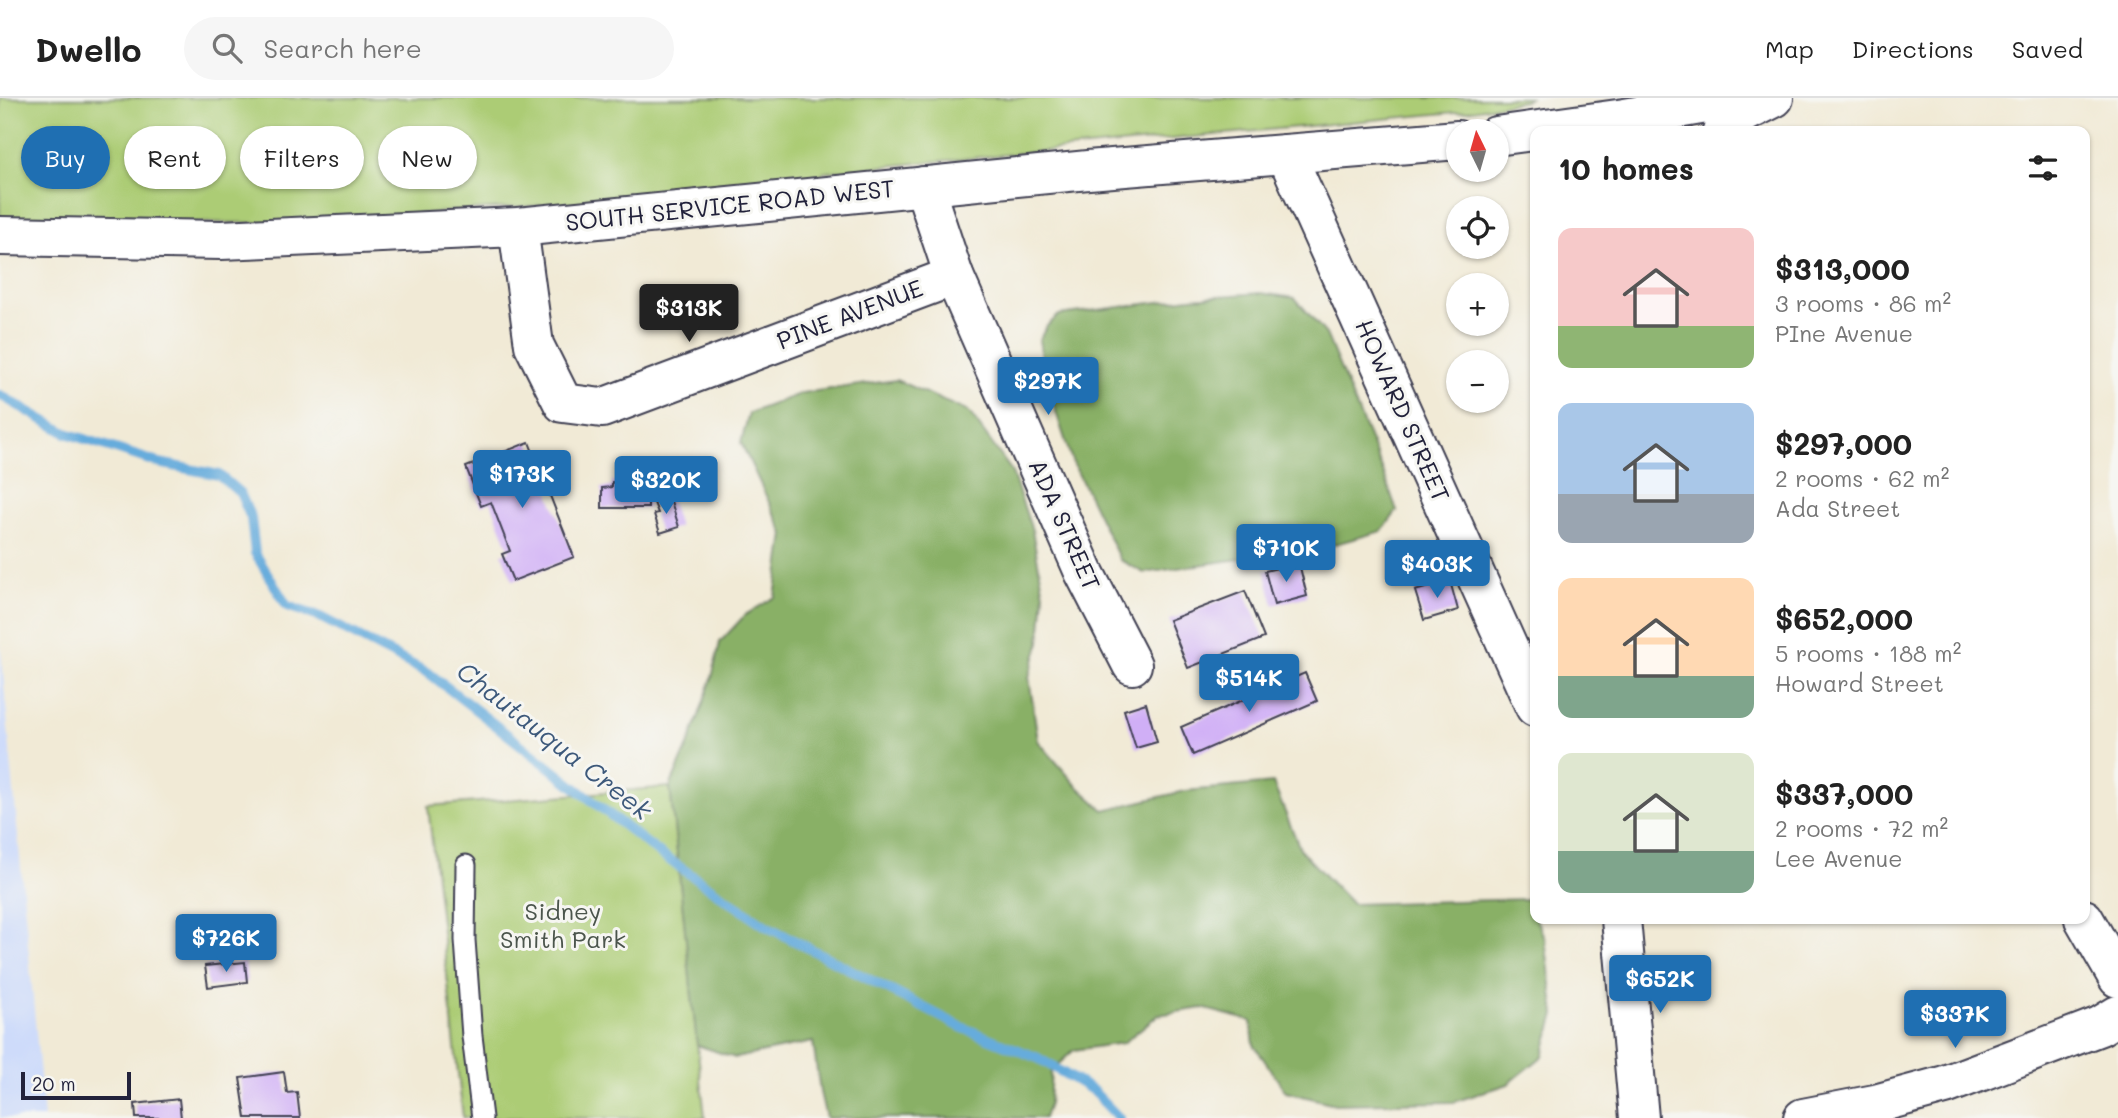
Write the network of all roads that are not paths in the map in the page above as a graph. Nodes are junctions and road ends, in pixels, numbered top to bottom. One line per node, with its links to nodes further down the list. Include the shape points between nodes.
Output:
1 (1554, 98): 7 (street)
2 (1741, 98): 4 (street)
3 (1774, 98): 6 (street)
4 (1626, 124): 5 (street)
5 (1604, 126)
6 (1726, 126)
7 (1509, 129)
8 (1530, 133): 9 (street)
9 (1509, 135)
10 (1446, 141): 11 (street, SOUTH SERVICE ROAD WEST)
11 (1286, 154): 12 (street, SOUTH SERVICE ROAD WEST); 17 (street, HOWARD STREET)
12 (923, 186): 13 (street, SOUTH SERVICE ROAD WEST); 15 (street, ADA STREET)
13 (518, 227): 14 (street, SOUTH SERVICE ROAD WEST, via 221,240); 15 (street, PINE AVENUE, via 534,345 563,403 602,408)
14 (0, 236)
15 (954, 276): 16 (street, ADA STREET, via 1084,572)
16 (1132, 665)
17 (1530, 696)
18 (466, 865): 23 (lane, via 465,940)
19 (1621, 924): 24 (street)
20 (2087, 924): 21 (street)
21 (2118, 978)
22 (2118, 1015): 25 (street, via 1945,1085)
23 (482, 1118)
24 (1639, 1118)
25 (1803, 1118)

